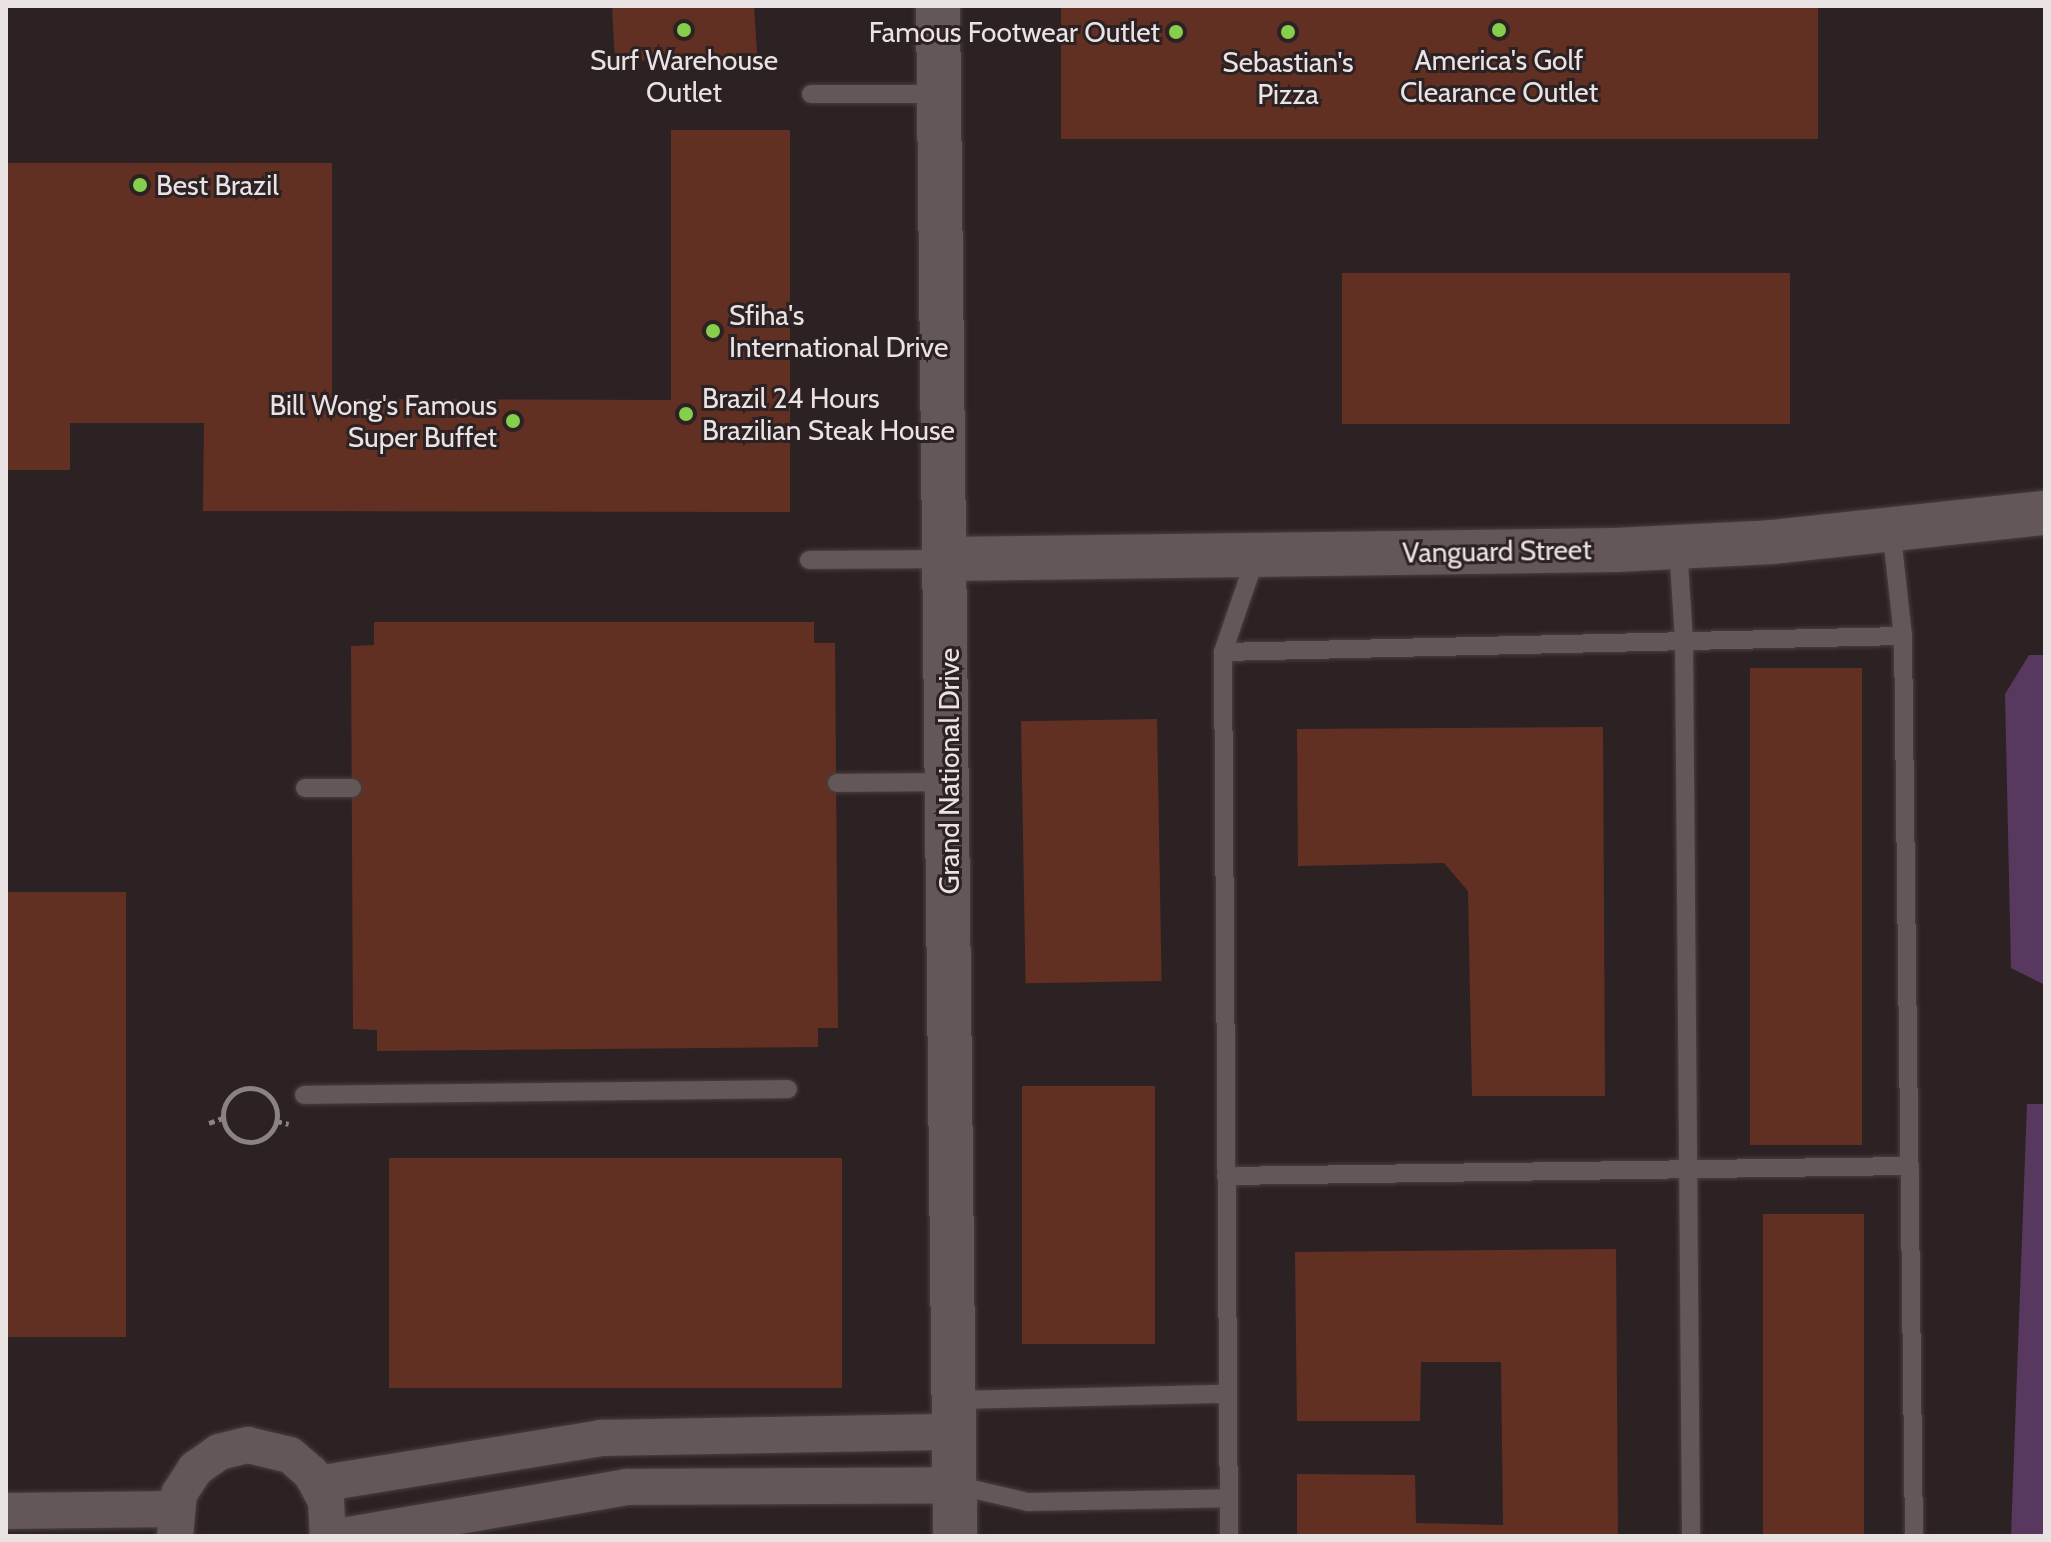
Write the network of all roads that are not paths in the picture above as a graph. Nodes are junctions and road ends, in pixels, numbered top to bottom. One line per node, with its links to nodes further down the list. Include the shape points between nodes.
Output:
1 (938, 6): 3 (street, Grand National Drive)
2 (811, 94): 3 (lane)
3 (939, 94): 8 (street, Grand National Drive)
4 (2045, 513): 5 (street, Vanguard Street)
5 (1891, 528): 6 (street, Vanguard Street); 10 (lane)
6 (1678, 547): 7 (street, Vanguard Street); 11 (lane)
7 (1256, 555): 8 (street, Vanguard Street); 12 (lane)
8 (947, 559): 9 (lane); 13 (street, Grand National Drive)
9 (809, 560)
10 (1903, 636): 11 (lane); 19 (lane)
11 (1684, 641): 12 (lane); 20 (lane)
12 (1223, 652): 21 (lane)
13 (950, 782): 14 (lane); 23 (street, Grand National Drive)
14 (837, 783)
15 (305, 788): 16 (lane)
16 (352, 788)
17 (788, 1089): 18 (lane)
18 (304, 1095)
19 (1910, 1166): 20 (lane); 34 (lane)
20 (1688, 1170): 21 (lane); 33 (lane)
21 (1226, 1176): 22 (lane)
22 (1228, 1394): 23 (lane); 26 (lane)
23 (954, 1416): 24 (street, via 616,1437); 25 (street, Grand National Drive)
24 (318, 1484): 28 (street, via 290,1455 262,1446 233,1447 195,1469); 29 (street, via 326,1501)
25 (955, 1485): 26 (lane, via 1028,1502); 30 (street, via 627,1487); 31 (street, Grand National Drive)
26 (1229, 1498): 32 (lane)
27 (6, 1511): 28 (street)
28 (175, 1522)
29 (328, 1536)
30 (343, 1536)
31 (955, 1536)
32 (1229, 1536)
33 (1691, 1536)
34 (1914, 1536)

